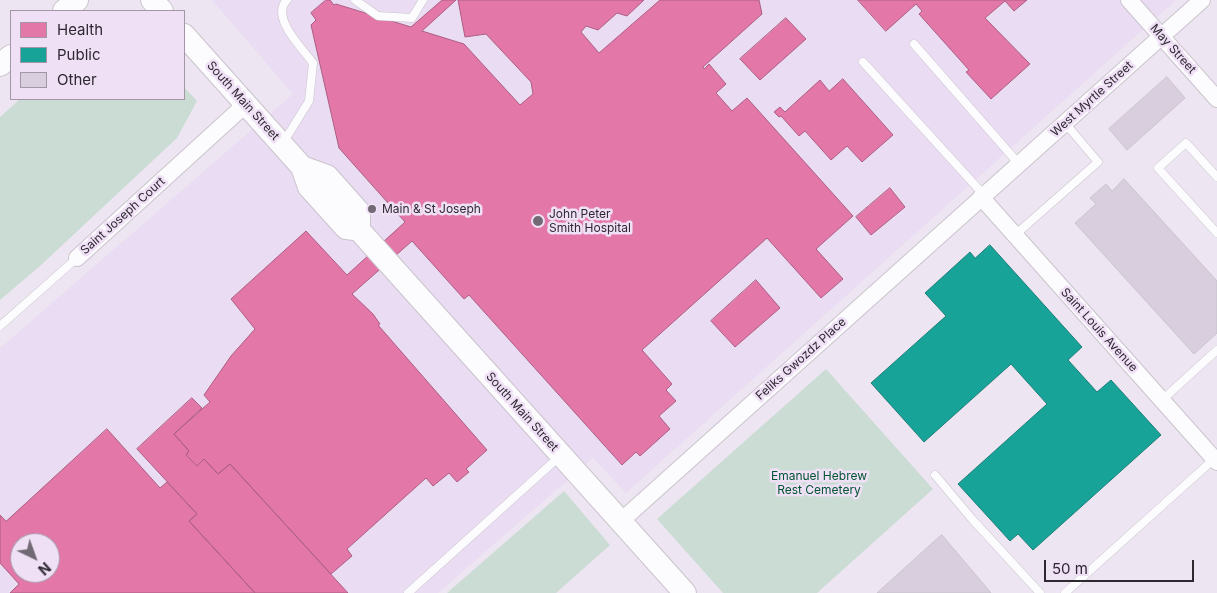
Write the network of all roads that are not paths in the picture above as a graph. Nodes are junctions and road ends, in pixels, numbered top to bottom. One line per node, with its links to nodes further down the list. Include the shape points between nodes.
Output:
1 (77, 0): 8 (street)
2 (152, 0): 9 (street)
3 (287, 0): 19 (lane, via 281,17 313,63 309,102)
4 (355, 0): 5 (lane, via 378,16 412,18)
5 (423, 0)
6 (1129, 0): 11 (street, May Street)
7 (1202, 0): 11 (street, West Myrtle Street)
8 (65, 10)
9 (161, 10)
10 (185, 36): 17 (street, South Main Street)
11 (1161, 36): 16 (street, May Street); 18 (street, West Myrtle Street)
12 (914, 44): 20 (lane)
13 (10, 57): 15 (street)
14 (863, 62): 22 (lane)
15 (0, 65)
16 (1217, 99)
17 (246, 104): 19 (street, South Main Street); 25 (street, Saint Joseph Court)
18 (1065, 123): 20 (street, West Myrtle Street); 24 (lane, via 1098,162)
19 (282, 145): 29 (street, South Main Street, via 302,167 327,176 359,212 359,230)
20 (1019, 164): 22 (street, West Myrtle Street)
21 (1217, 177): 23 (lane, via 1186,143 1158,168)
22 (983, 196): 24 (street, Saint Louis Avenue); 32 (street, Feliks Gwozdz Place)
23 (1217, 233)
24 (1015, 236): 28 (street, Saint Louis Avenue)
25 (77, 258): 26 (lane, Saint Joseph Court)
26 (0, 326)
27 (1217, 350): 28 (lane)
28 (1162, 400): 30 (street, Saint Louis Avenue)
29 (561, 455): 32 (street, South Main Street); 33 (lane)
30 (1215, 460): 36 (lane)
31 (935, 475): 35 (lane)
32 (621, 521): 34 (street, South Main Street)
33 (408, 593)
34 (685, 593)
35 (1040, 593)
36 (1065, 593)

